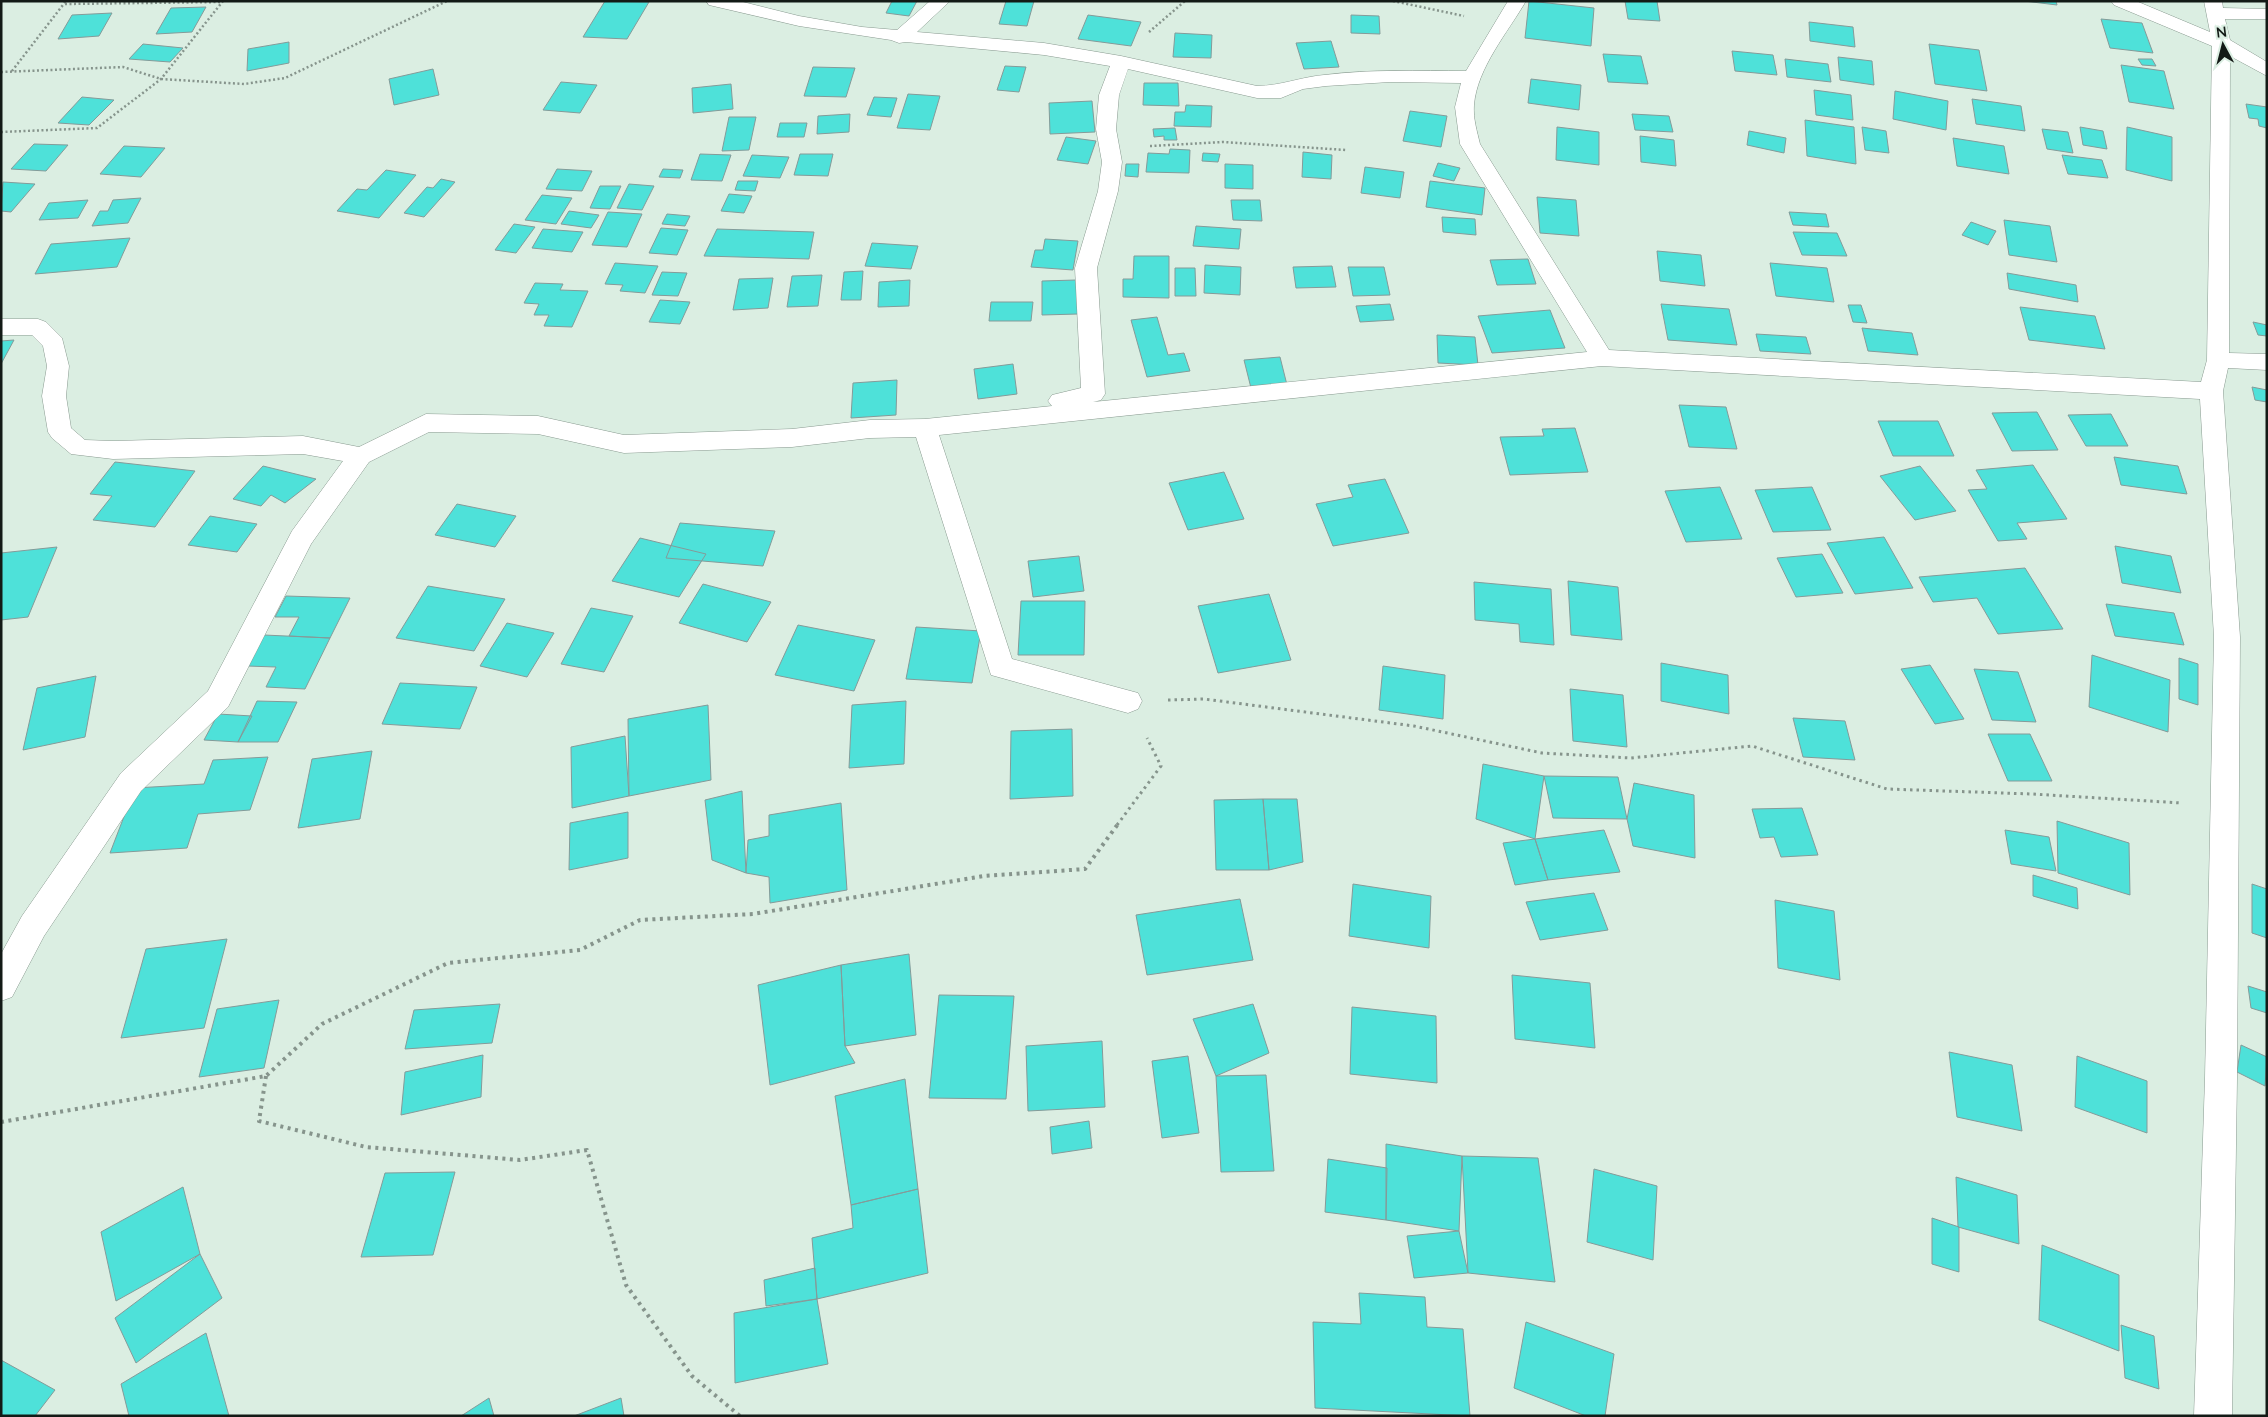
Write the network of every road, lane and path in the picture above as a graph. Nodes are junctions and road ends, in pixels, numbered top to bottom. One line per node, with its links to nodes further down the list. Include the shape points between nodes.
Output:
1 (447, 1): 19 (path, via 285,78 244,84)
2 (715, 1): 12 (street, via 798,21)
3 (941, 1): 12 (street)
4 (1393, 1): 11 (path)
5 (1517, 1): 11 (street)
6 (2120, 1): 13 (street)
7 (66, 2): 8 (path); 16 (path)
8 (222, 2): 19 (path)
9 (2214, 7): 10 (street); 13 (street)
10 (2267, 14)
11 (1504, 24): 18 (street)
12 (899, 38): 14 (street, via 1044,49)
13 (2221, 42): 15 (street); 25 (street)
14 (1121, 62): 18 (street, via 1258,92 1281,92 1299,84 1326,80 1390,76); 22 (street, via 1109,95 1106,129)
15 (2267, 70)
16 (12, 71): 17 (path); 19 (path, via 123,66)
17 (1, 72)
18 (1473, 77): 24 (street, via 1465,101 1464,119 1470,144)
19 (161, 79): 20 (path, via 96,128)
20 (1, 132)
21 (1346, 150): 22 (path, via 1181,142)
22 (1112, 151): 28 (street, via 1108,191 1086,268 1092,394)
23 (1, 327): 29 (street, via 38,327 54,344 58,366 54,396 60,432 78,448 141,450 303,445)
24 (1602, 358): 27 (street); 28 (street)
25 (2218, 360): 26 (street); 27 (street)
26 (2267, 362)
27 (2211, 391): 31 (street, via 2227,637)
28 (925, 428): 29 (street, via 870,429 792,438 624,444 538,425 426,423); 30 (street, via 1001,667)
29 (362, 456): 32 (street, via 301,538 218,699 131,782 33,926)
30 (1128, 701): 31 (path, via 1204,699 1233,702 1414,726 1542,753 1631,758 1752,746 1886,789); 33 (path, via 1161,766 1085,869 984,876 753,914 640,920 580,950 448,963 322,1024)
31 (2225, 806): 36 (street)
32 (1, 986)
33 (266, 1076): 34 (path); 35 (path, via 260,1121 366,1147 520,1160 587,1150 626,1285 692,1376)
34 (1, 1122)
35 (740, 1416)
36 (2213, 1416)

